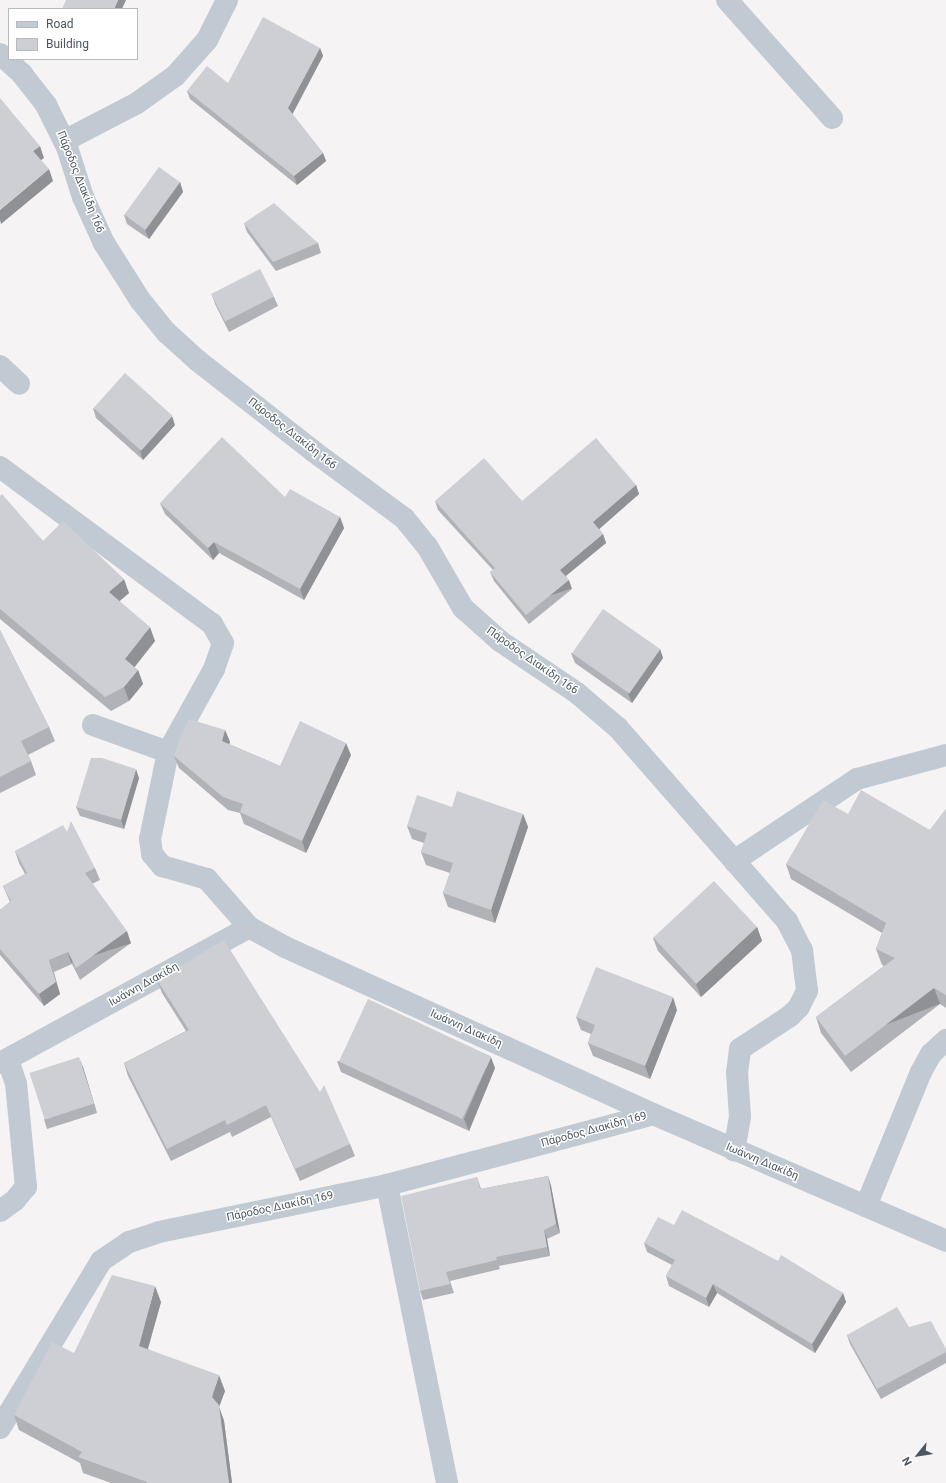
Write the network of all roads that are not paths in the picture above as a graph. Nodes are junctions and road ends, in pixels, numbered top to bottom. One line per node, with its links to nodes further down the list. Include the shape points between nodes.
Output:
1 (227, 0): 5 (street, via 205,44 175,76 137,103)
2 (727, 0): 4 (street)
3 (0, 54): 5 (street, Πάροδος Διακίδη 166, via 39,94)
4 (832, 118)
5 (64, 141): 12 (street, Πάροδος Διακίδη 166, via 83,197 104,242 140,300 166,332 198,361 313,451 404,518 427,546 463,608 500,641 604,715 642,753)
6 (0, 366): 7 (street)
7 (19, 384)
8 (0, 467): 10 (street, via 212,624 223,643 214,669)
9 (93, 724): 10 (street)
10 (168, 752): 13 (street, via 150,839 152,854 162,866 207,879)
11 (946, 755): 12 (street, via 857,780)
12 (734, 861): 17 (street, Πάροδος Διακίδη 166, via 768,897 796,935 805,962 807,991 799,1007 790,1016 740,1049 737,1072 740,1117)
13 (249, 927): 15 (street, Ιωάννη Διακίδη); 16 (street, Ιωάννη Διακίδη, via 286,947)
14 (946, 1040): 19 (street, via 931,1054 921,1072)
15 (4, 1062): 20 (street, via 16,1084 26,1187 15,1200)
16 (653, 1114): 17 (street, Ιωάννη Διακίδη); 18 (street, Πάροδος Διακίδη 169)
17 (734, 1150): 19 (street, Ιωάννη Διακίδη)
18 (387, 1185): 22 (street, Πάροδος Διακίδη 169, via 159,1232 129,1242 101,1261); 23 (street)
19 (866, 1206): 21 (street, Ιωάννη Διακίδη)
20 (0, 1211)
21 (944, 1242)
22 (0, 1428)
23 (447, 1483)

